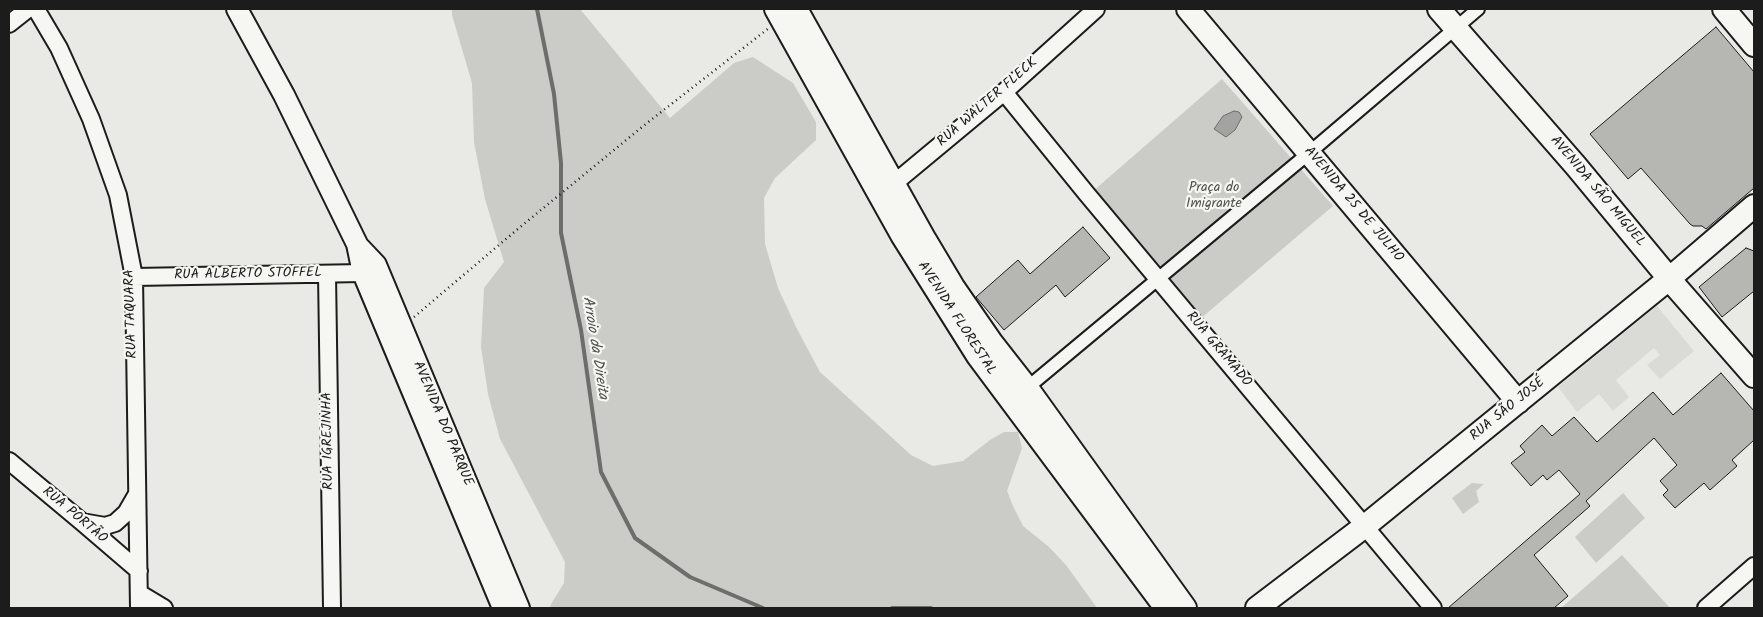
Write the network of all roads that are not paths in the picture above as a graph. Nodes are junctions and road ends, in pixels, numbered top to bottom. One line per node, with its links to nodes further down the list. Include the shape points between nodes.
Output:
1 (28, 9): 10 (street)
2 (36, 9): 20 (street, RUA TAQUARA, via 59,48 92,119 118,195)
3 (236, 9): 17 (street, AVENIDA DO PARQUE, via 284,94)
4 (1096, 9): 13 (street, RUA WALTER FLECK)
5 (1188, 9): 14 (main road, AVENIDA 25 DE JULHO)
6 (1440, 9): 11 (main road, AVENIDA SÃO MIGUEL)
7 (1478, 9): 11 (street)
8 (1724, 9): 12 (main road)
9 (787, 11): 15 (main road, AVENIDA FLORESTAL)
10 (9, 24)
11 (1455, 28): 14 (street); 22 (main road, AVENIDA SÃO MIGUEL)
12 (1753, 43)
13 (1004, 92): 15 (street, RUA WALTER FLECK); 21 (street, RUA GRAMADO)
14 (1309, 153): 21 (street); 25 (main road, AVENIDA 25 DE JULHO)
15 (886, 190): 24 (main road, AVENIDA FLORESTAL, via 991,342); 37 (main road, AVENIDA FLORESTAL, via 902,236 978,356)
16 (1754, 206): 22 (main road, RUA SÃO JOSÉ)
17 (357, 244): 18 (street, AVENIDA DO PARQUE); 36 (street, AVENIDA DO PARQUE, via 376,265)
18 (363, 273): 19 (street, RUA ALBERTO STOFFEL); 35 (street, AVENIDA DO PARQUE)
19 (327, 274): 20 (street, RUA ALBERTO STOFFEL); 34 (street, RUA IGREJINHA)
20 (134, 277): 27 (street, RUA TAQUARA)
21 (1159, 278): 24 (street); 29 (street, RUA GRAMADO)
22 (1670, 278): 23 (main road, AVENIDA SÃO MIGUEL); 25 (main road, RUA SÃO JOSÉ)
23 (1754, 376)
24 (1027, 388): 38 (main road, AVENIDA FLORESTAL)
25 (1518, 402): 29 (main road, RUA SÃO JOSÉ)
26 (9, 461): 28 (street, RUA PORTÃO)
27 (138, 493): 28 (street, via 126,513 115,523 105,526); 31 (street, RUA TAQUARA)
28 (82, 522): 31 (street, RUA PORTÃO)
29 (1365, 526): 39 (main road, RUA SÃO JOSÉ); 40 (street, RUA GRAMADO)
30 (1754, 566): 41 (street)
31 (139, 571): 32 (street, RUA TAQUARA)
32 (139, 601): 33 (street)
33 (164, 608)
34 (332, 608)
35 (503, 608)
36 (519, 608)
37 (1166, 608)
38 (1185, 608)
39 (1258, 608)
40 (1433, 608)
41 (1706, 608)

